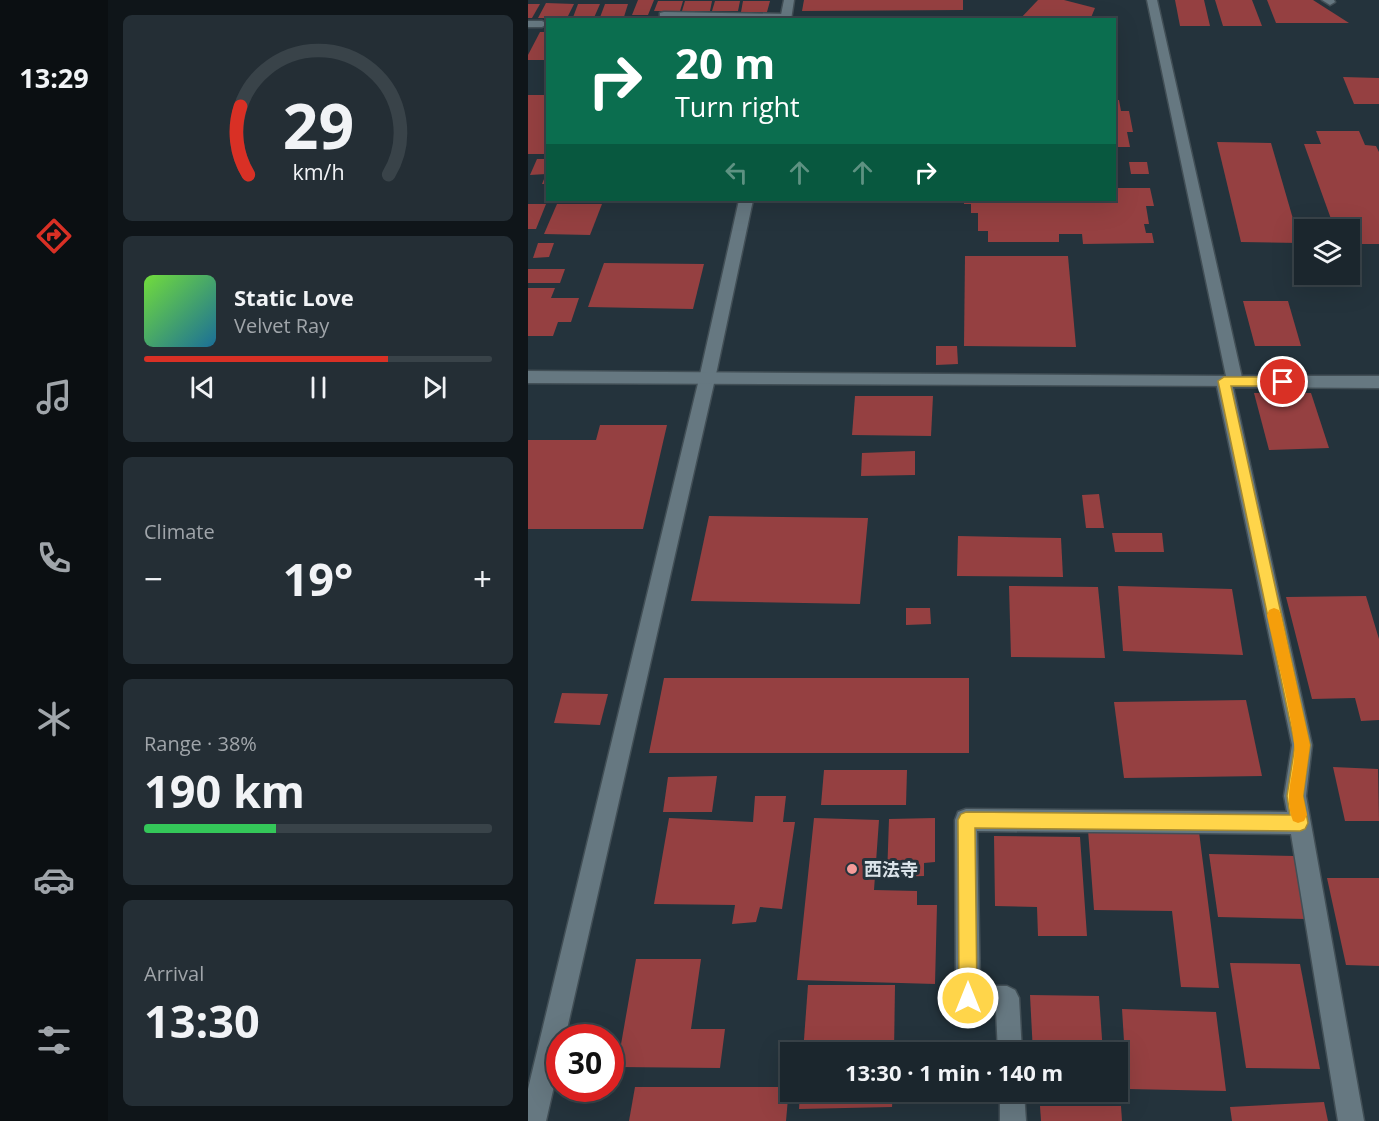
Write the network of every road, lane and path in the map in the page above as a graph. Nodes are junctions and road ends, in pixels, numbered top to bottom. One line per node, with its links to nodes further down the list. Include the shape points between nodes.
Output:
1 (789, 0): 4 (street)
2 (1152, 0): 10 (street)
3 (664, 15): 4 (street)
4 (785, 18)
5 (528, 24): 6 (street)
6 (542, 24)
7 (746, 201): 9 (street)
8 (528, 377): 9 (street)
9 (707, 379): 10 (street); 15 (street)
10 (1230, 381): 11 (street); 12 (street, via 1302,745 1295,796)
11 (1379, 382)
12 (1300, 823): 13 (street, via 966,820 968,998 1008,998); 17 (street)
13 (1010, 1042)
14 (1013, 1102): 16 (street)
15 (533, 1121)
16 (1014, 1121)
17 (1351, 1121)

